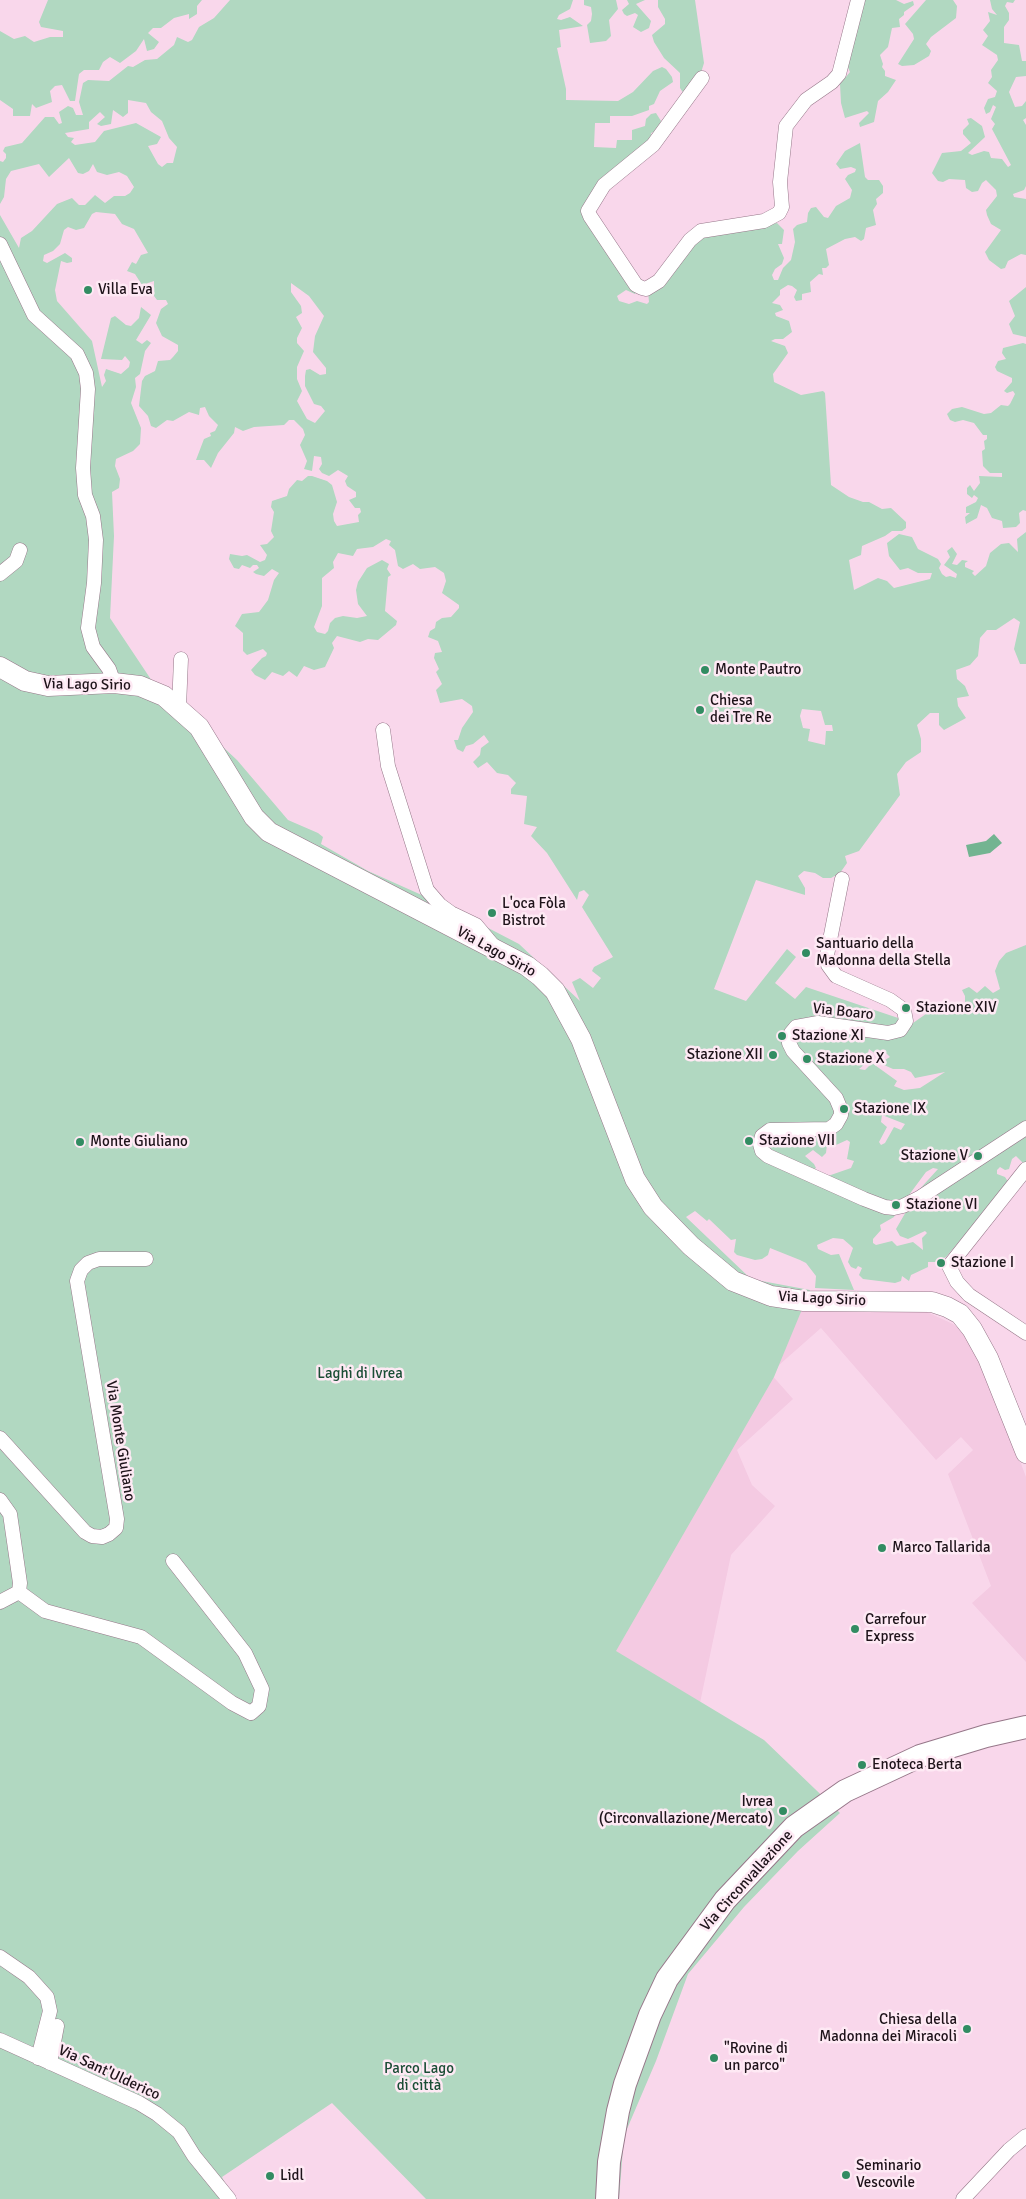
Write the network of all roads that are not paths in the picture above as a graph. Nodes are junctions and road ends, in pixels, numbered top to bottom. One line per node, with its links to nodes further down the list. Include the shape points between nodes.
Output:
1 (858, 0): 2 (street, via 838,74 806,100 786,126 780,182 782,207 778,214 764,221 702,231 690,240 659,281 642,288 636,285 588,211 604,186 654,144)
2 (702, 78)
3 (0, 244): 8 (street, via 34,315 77,354 86,373 88,389 83,468 85,495 93,516 96,540 88,628 93,647 109,669)
4 (20, 550): 5 (street, via 16,561)
5 (0, 574)
6 (181, 659): 9 (street)
7 (0, 667): 8 (main road, Via Lago Sirio, via 25,682 48,686)
8 (114, 683): 9 (main road, Via Lago Sirio, via 140,686 164,696)
9 (179, 707): 12 (main road, Via Lago Sirio, via 199,728 254,817 269,832)
10 (383, 730): 12 (street, via 388,766 427,890 451,914 476,925)
11 (842, 879): 13 (street, Via Boaro, via 827,955 828,965 836,976 890,1000 904,1010 906,1020 900,1030 888,1033 818,1023 796,1026 789,1043 793,1051 836,1098 841,1115 829,1129 770,1130 762,1136 762,1151 864,1199 894,1208 919,1198)
12 (497, 951): 17 (main road, Via Lago Sirio, via 540,976 555,991 581,1039 644,1194 691,1246 723,1274 757,1292 786,1299 932,1302 947,1306)
13 (1026, 1128)
14 (1026, 1169): 16 (street, via 949,1266 957,1282)
15 (146, 1258): 19 (street, Via Monte Giuliano, via 99,1259 88,1263 77,1280 116,1528 102,1537 85,1532)
16 (983, 1305): 17 (street); 18 (street)
17 (967, 1322): 20 (main road, Via Lago Sirio, via 992,1365)
18 (1026, 1334)
19 (0, 1438)
20 (1026, 1453)
21 (0, 1500): 23 (street, via 10,1514)
22 (173, 1561): 23 (street, via 245,1653 262,1689 260,1706 251,1713 232,1703 141,1637 45,1611)
23 (19, 1592): 24 (street)
24 (0, 1602)
25 (1026, 1727): 32 (main road, Via Circonvallazione, via 920,1756 845,1791 794,1828 725,1900 667,1979 650,2015 618,2111 609,2162)
26 (0, 1957): 29 (street, via 28,1977 47,1997 50,2011)
27 (57, 2026): 29 (street)
28 (0, 2040): 29 (street, Via Sant'Ulderico)
29 (44, 2060): 31 (street, Via Sant'Ulderico, via 157,2114 179,2132)
30 (1026, 2136): 33 (street)
31 (229, 2199)
32 (607, 2199)
33 (963, 2199)

